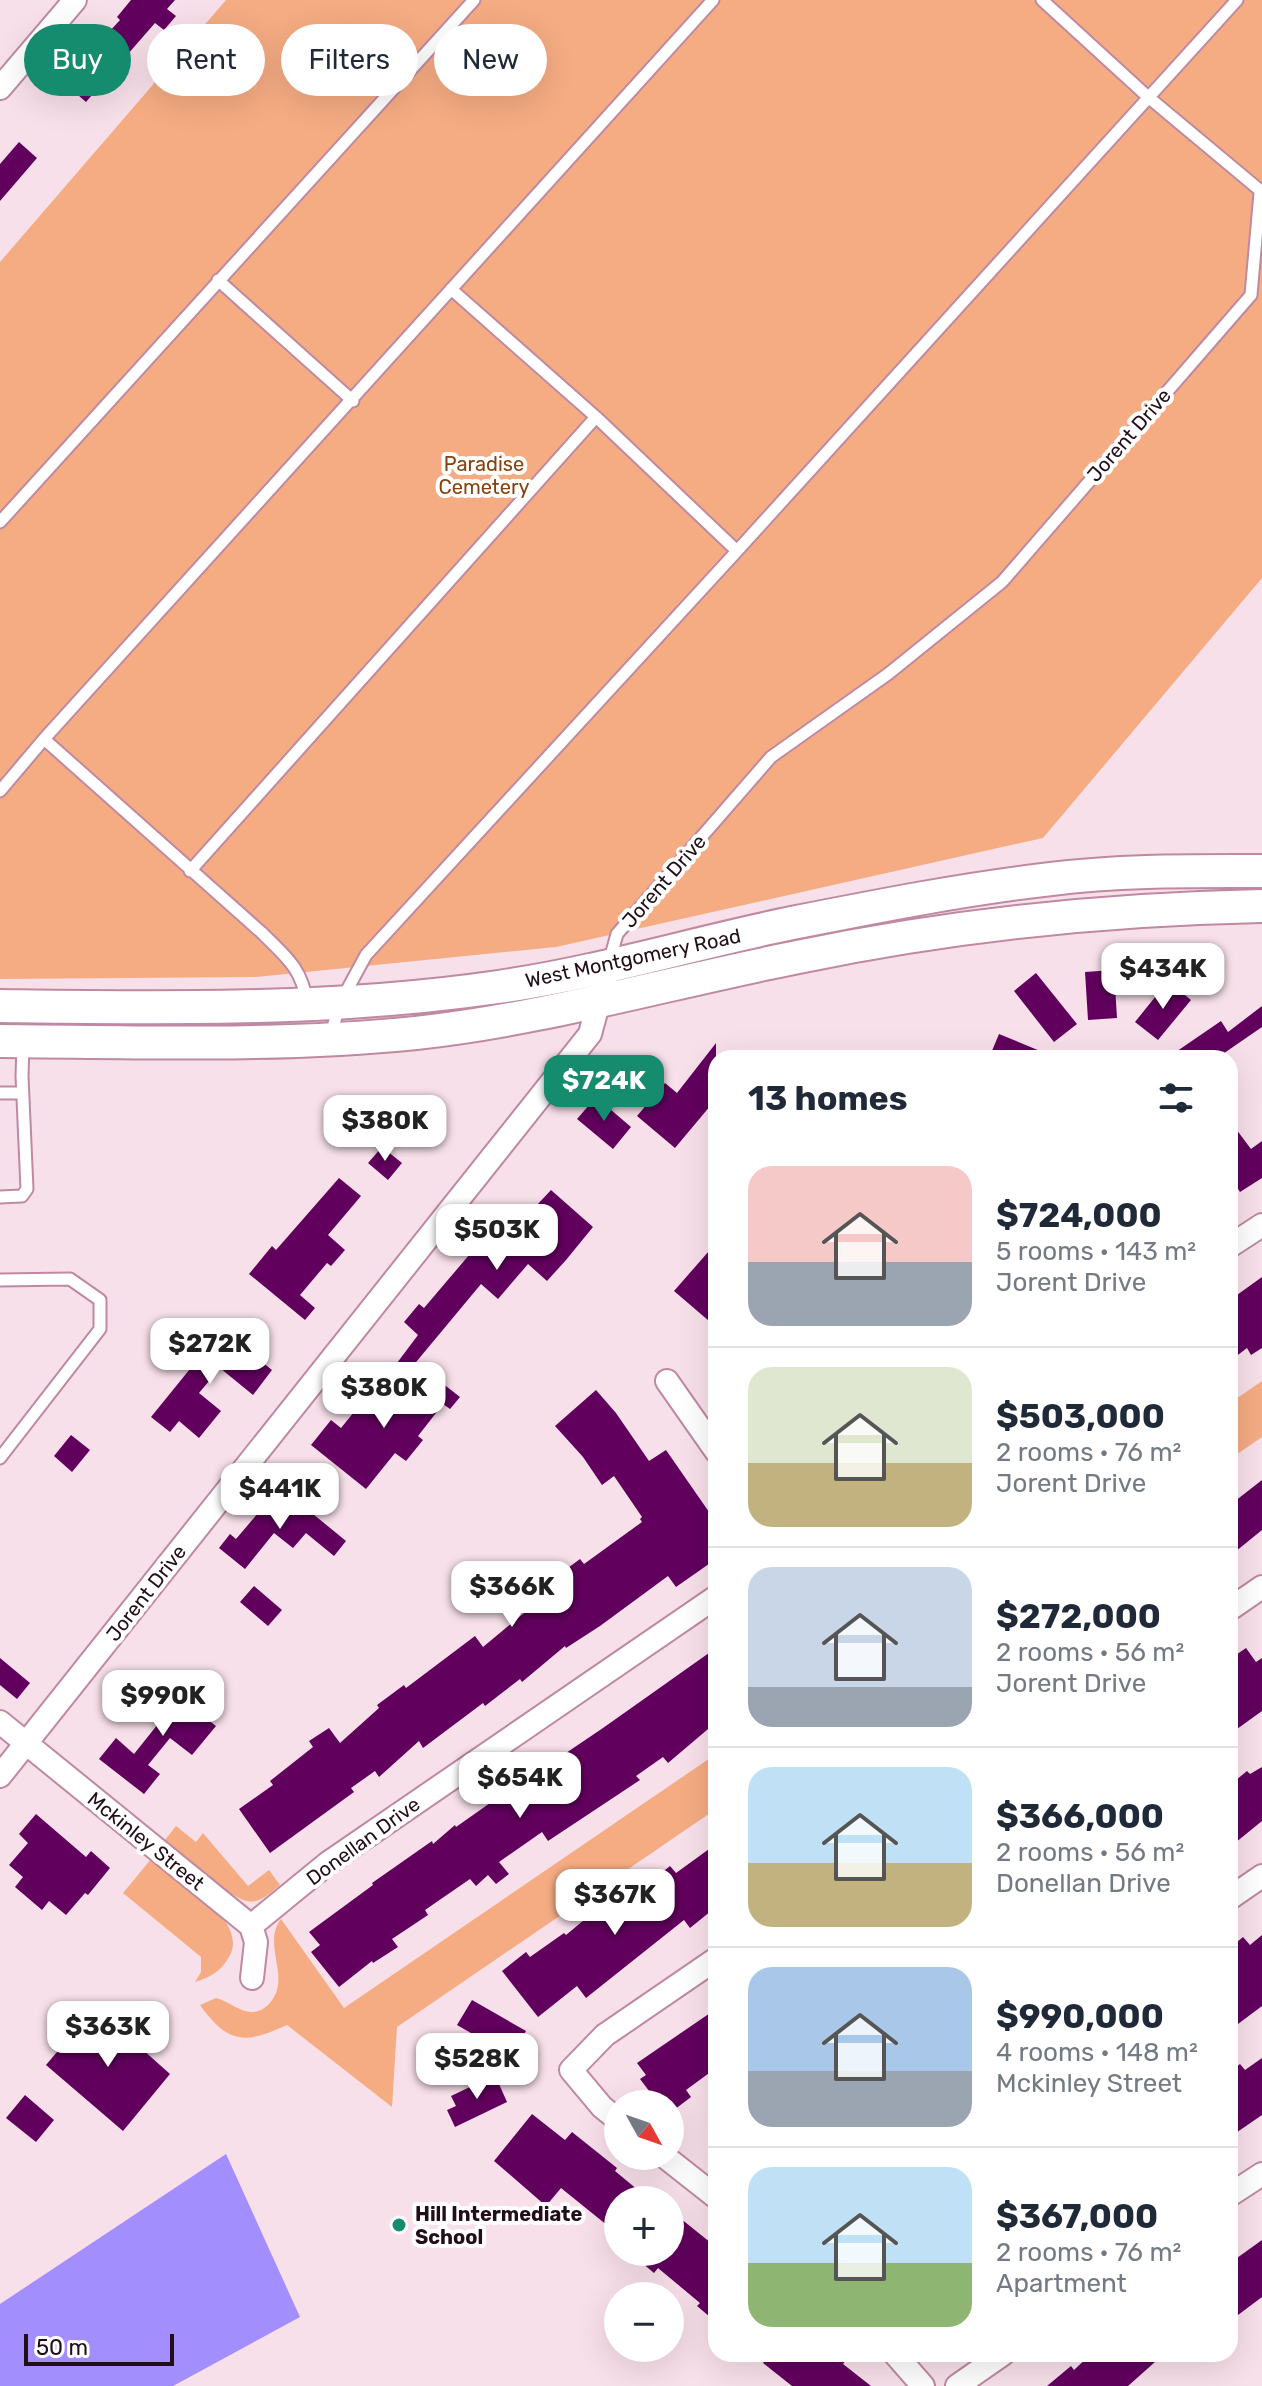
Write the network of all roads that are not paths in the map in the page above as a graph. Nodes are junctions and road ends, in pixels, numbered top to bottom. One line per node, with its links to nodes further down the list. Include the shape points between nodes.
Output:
1 (75, 0): 6 (street)
2 (474, 0): 9 (lane)
3 (713, 0): 10 (lane)
4 (1042, 0): 7 (lane)
5 (1237, 0): 7 (lane)
6 (0, 88)
7 (1147, 96): 8 (lane); 15 (lane)
8 (1261, 192): 11 (lane)
9 (218, 280): 12 (lane); 14 (lane)
10 (451, 289): 12 (lane); 13 (lane)
11 (1257, 295): 21 (lane, Jorent Drive, via 1002,582 888,674 771,757 617,934)
12 (353, 401): 16 (lane)
13 (596, 417): 15 (lane); 18 (lane)
14 (0, 522)
15 (737, 551): 23 (lane, via 366,955)
16 (44, 739): 17 (lane); 18 (lane)
17 (0, 791)
18 (190, 871): 24 (lane, via 292,964 304,982)
19 (1262, 871): 21 (main road, West Montgomery Road, via 1154,871 965,891)
20 (1262, 906): 22 (main road, West Montgomery Road, via 1157,908 970,927 799,956)
21 (609, 964): 22 (street, Jorent Drive); 23 (main road, West Montgomery Road, via 502,987)
22 (598, 1002): 26 (main road, West Montgomery Road, via 416,1033); 41 (street, Jorent Drive, via 590,1034)
23 (340, 1003): 24 (main road, West Montgomery Road); 26 (lane)
24 (307, 1004): 25 (main road, West Montgomery Road)
25 (0, 1006)
26 (330, 1039): 27 (main road, West Montgomery Road)
27 (12, 1041): 29 (lane)
28 (0, 1093): 29 (lane)
29 (22, 1093): 30 (lane, via 27,1189 22,1196)
30 (0, 1197)
31 (1262, 1225): 32 (street)
32 (1238, 1241)
33 (0, 1280): 36 (lane, via 70,1279 100,1300 100,1329)
34 (667, 1381): 35 (street)
35 (708, 1440)
36 (0, 1458)
37 (1262, 1587): 39 (street)
38 (708, 1602): 45 (street, Donellan Drive, via 328,1863)
39 (1238, 1604)
40 (0, 1722): 41 (street, Mckinley Street)
41 (26, 1743): 42 (street, Jorent Drive); 45 (street, Mckinley Street)
42 (0, 1776)
43 (1262, 1876): 44 (street)
44 (1238, 1892)
45 (251, 1926): 47 (street, via 256,1942)
46 (708, 1964): 48 (street, via 605,2035 571,2070)
47 (252, 1978)
48 (604, 2109)
49 (682, 2170): 52 (street)
50 (1262, 2174): 51 (street)
51 (1238, 2190)
52 (708, 2191)
53 (902, 2362): 55 (street)
54 (992, 2362): 56 (street)
55 (923, 2386)
56 (957, 2386)

